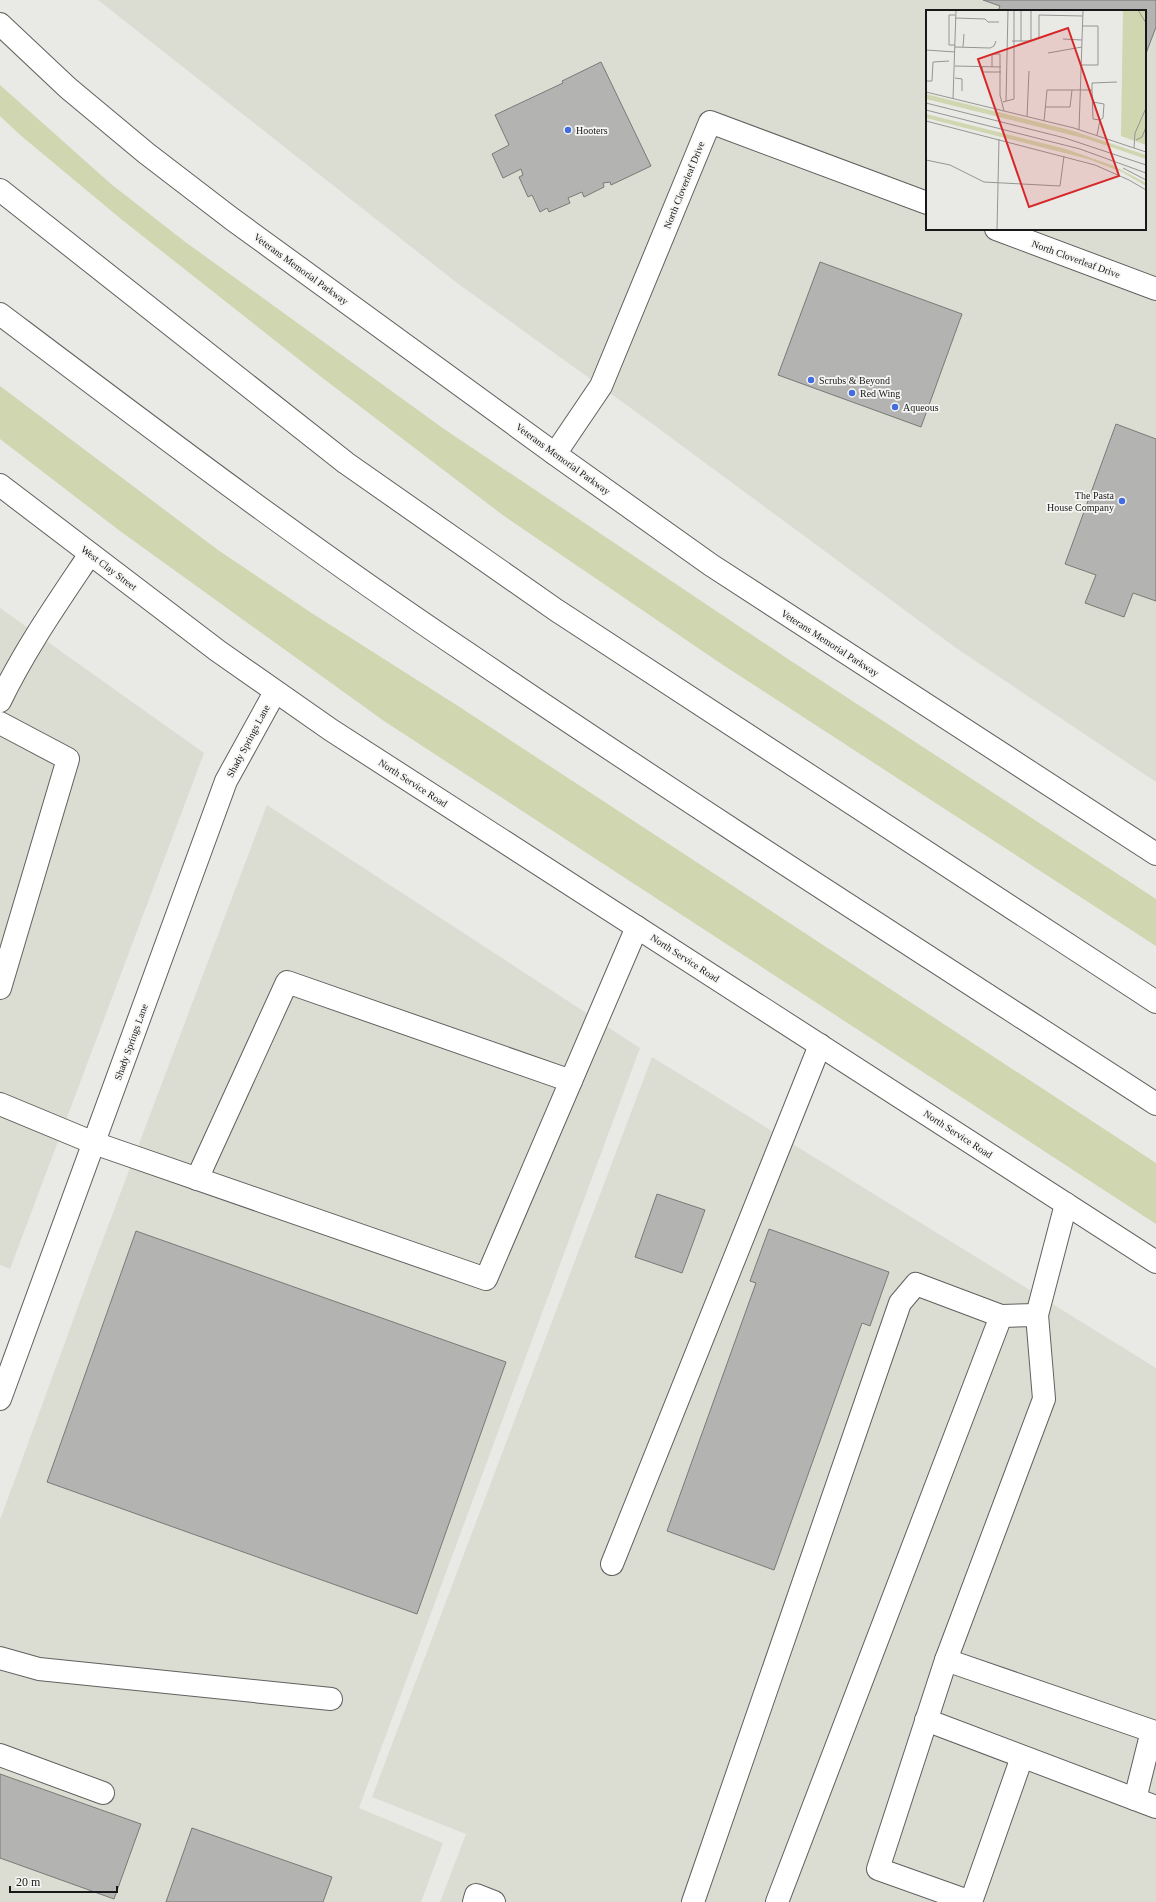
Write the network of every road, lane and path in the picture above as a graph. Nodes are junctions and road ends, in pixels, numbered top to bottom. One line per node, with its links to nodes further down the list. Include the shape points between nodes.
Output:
1 (0, 24): 7 (main road, Veterans Memorial Parkway, via 68,88 146,153 232,219)
2 (2, 190): 18 (main road, via 346,463 556,610)
3 (926, 203): 7 (main road, North Cloverleaf Drive, via 710,122 601,386)
4 (999, 230): 5 (main road, North Cloverleaf Drive)
5 (1156, 289)
6 (0, 314): 22 (main road, via 303,540 465,653)
7 (555, 454): 14 (main road, Veterans Memorial Parkway, via 718,569)
8 (0, 485): 9 (main road, West Clay Street)
9 (90, 554): 10 (main road, West Clay Street); 12 (main road, via 35,636)
10 (218, 651): 11 (main road, North Service Road)
11 (275, 692): 15 (main road, North Service Road); 23 (main road, Shady Springs Lane, via 226,781)
12 (0, 701)
13 (0, 723): 16 (main road, via 68,759)
14 (1156, 854)
15 (637, 927): 19 (main road, North Service Road); 20 (main road)
16 (5, 953): 17 (main road)
17 (0, 988)
18 (1156, 1002)
19 (820, 1045): 25 (main road, North Service Road); 30 (main road)
20 (571, 1081): 24 (main road, via 287,982); 24 (main road, via 486,1278)
21 (0, 1104): 23 (main road)
22 (1156, 1104)
23 (94, 1144): 24 (main road); 29 (main road, Shady Springs Lane)
24 (197, 1179)
25 (1066, 1204): 26 (main road, North Service Road); 27 (main road)
26 (1156, 1262)
27 (1037, 1315): 28 (main road); 32 (main road, via 1044,1399)
28 (1000, 1316): 42 (main road, via 916,1284 900,1303); 43 (main road)
29 (0, 1399)
30 (612, 1564)
31 (0, 1658): 33 (main road, via 39,1669)
32 (946, 1660): 34 (main road); 38 (main road, via 1152,1731)
33 (331, 1699)
34 (926, 1720): 36 (main road); 44 (main road, via 878,1869)
35 (0, 1755): 37 (main road)
36 (1022, 1757): 38 (main road); 44 (main road)
37 (103, 1793)
38 (1135, 1799): 39 (main road)
39 (1156, 1806)
40 (474, 1902): 41 (main road, via 476,1895)
41 (494, 1902)
42 (693, 1902)
43 (777, 1902)
44 (971, 1902)

